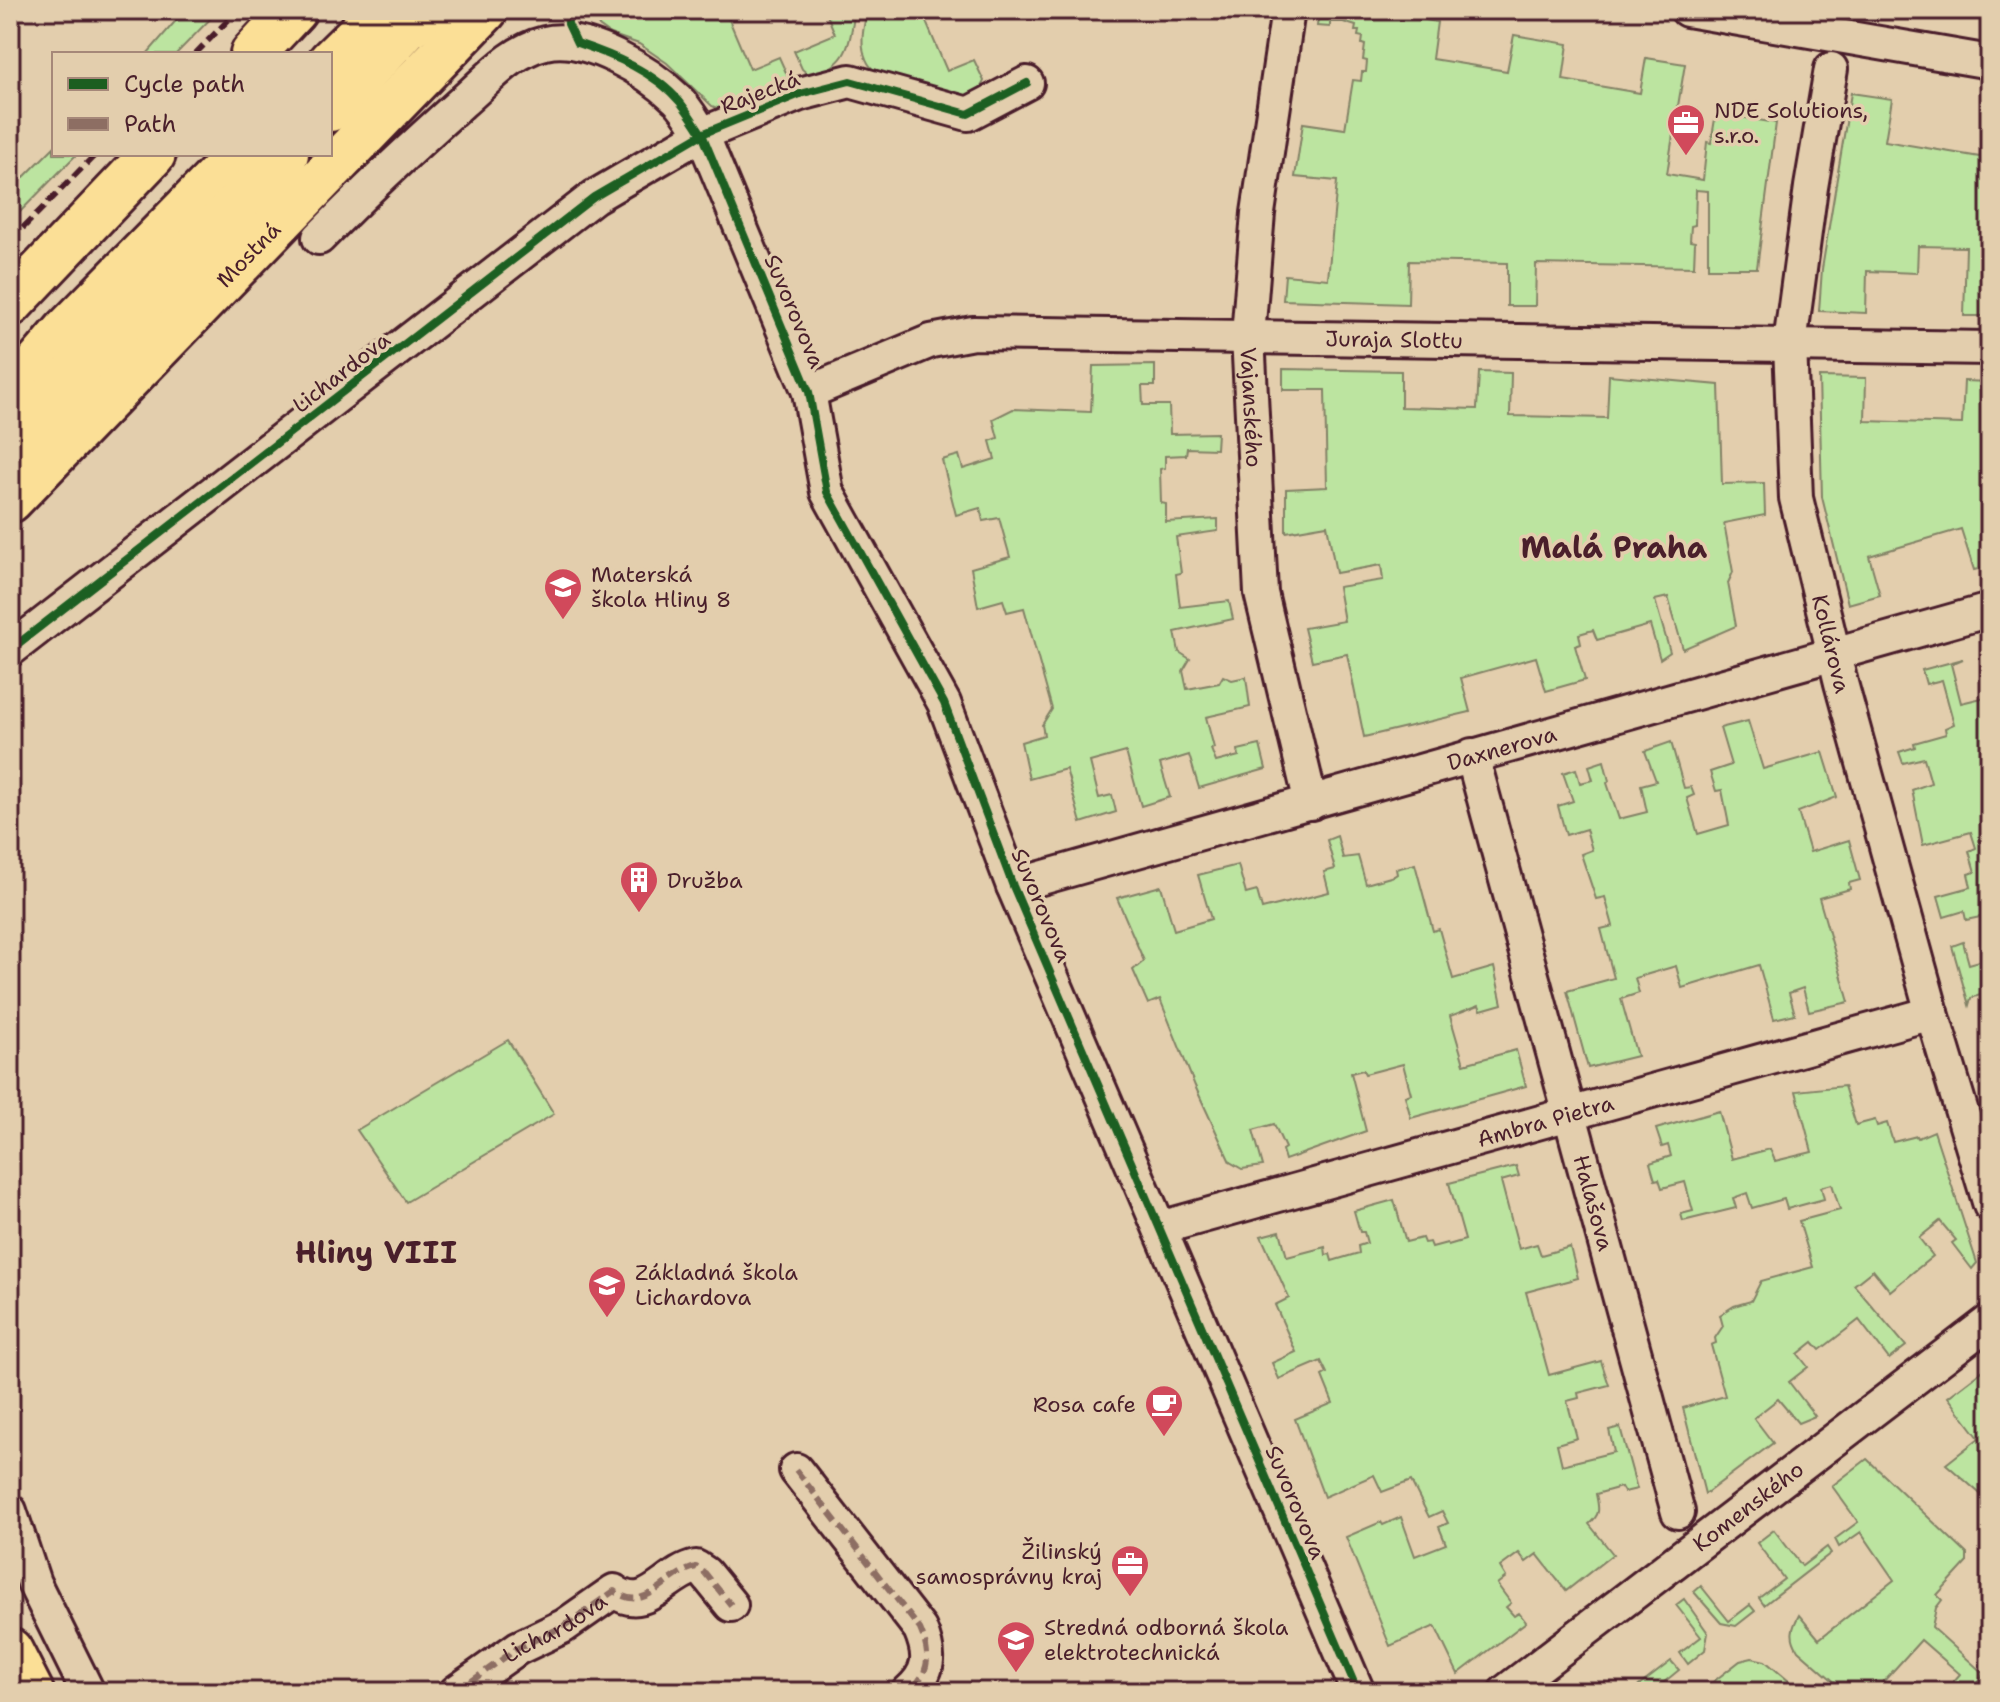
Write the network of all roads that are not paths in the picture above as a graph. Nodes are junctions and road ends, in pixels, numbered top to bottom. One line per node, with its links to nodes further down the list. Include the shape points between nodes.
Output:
1 (294, 10): 8 (main road)
2 (344, 10): 9 (main road)
3 (383, 10): 10 (main road)
4 (430, 10): 14 (main road, via 406,28)
5 (485, 10): 31 (main road, Mostná)
6 (1288, 10): 24 (street, Vajanského, via 1258,213)
7 (1687, 10): 11 (street)
8 (255, 52)
9 (304, 52)
10 (332, 60)
11 (1990, 62)
12 (1831, 69): 25 (street, Kollárova)
13 (1027, 83): 15 (street, Rajecká, via 968,114 850,81 800,94)
14 (332, 107)
15 (702, 134): 20 (street, Rajecká, via 679,101 613,55 577,43 547,42 518,53 387,169); 28 (street, Suvorovova); 33 (street, Lichardova, via 594,197)
16 (151, 156): 21 (main road)
17 (202, 156): 27 (main road)
18 (238, 156): 29 (main road, via 66,331)
19 (284, 156): 30 (main road)
20 (319, 238)
21 (59, 252): 22 (main road); 23 (main road)
22 (10, 304)
23 (10, 336)
24 (1248, 336): 25 (street, Juraja Slottu); 28 (street, Juraja Slottu, via 973,333 931,341); 36 (street, Vajanského, via 1261,593)
25 (1790, 344): 26 (street, Juraja Slottu); 34 (street, Kollárova, via 1796,498)
26 (1990, 348)
27 (10, 352)
28 (809, 392): 37 (street, Suvorovova, via 827,492 944,703)
29 (10, 397)
30 (10, 440)
31 (10, 500)
32 (1990, 610): 34 (street, Daxnerova)
33 (10, 650)
34 (1833, 655): 35 (street, Daxnerova); 38 (street, Kollárova)
35 (1472, 755): 36 (street, Daxnerova); 39 (street, Halašova)
36 (1311, 803): 37 (street, Daxnerova)
37 (1013, 886): 41 (street, Suvorovova)
38 (1932, 1013): 39 (street, Ambra Pietra); 40 (street, Kollárova)
39 (1569, 1113): 41 (street, Ambra Pietra); 45 (street, Halašova)
40 (1990, 1205)
41 (1160, 1228): 52 (street, Suvorovova)
42 (1990, 1321): 53 (street, Komenského)
43 (796, 1470): 51 (street, via 920,1629 928,1649 926,1668)
44 (10, 1511): 49 (street, via 34,1583)
45 (1678, 1512)
46 (731, 1605): 50 (street, Lichardova, via 696,1567 635,1600 614,1591)
47 (10, 1651): 48 (main road)
48 (31, 1692)
49 (88, 1692)
50 (456, 1692)
51 (908, 1692)
52 (1358, 1692)
53 (1505, 1692)

